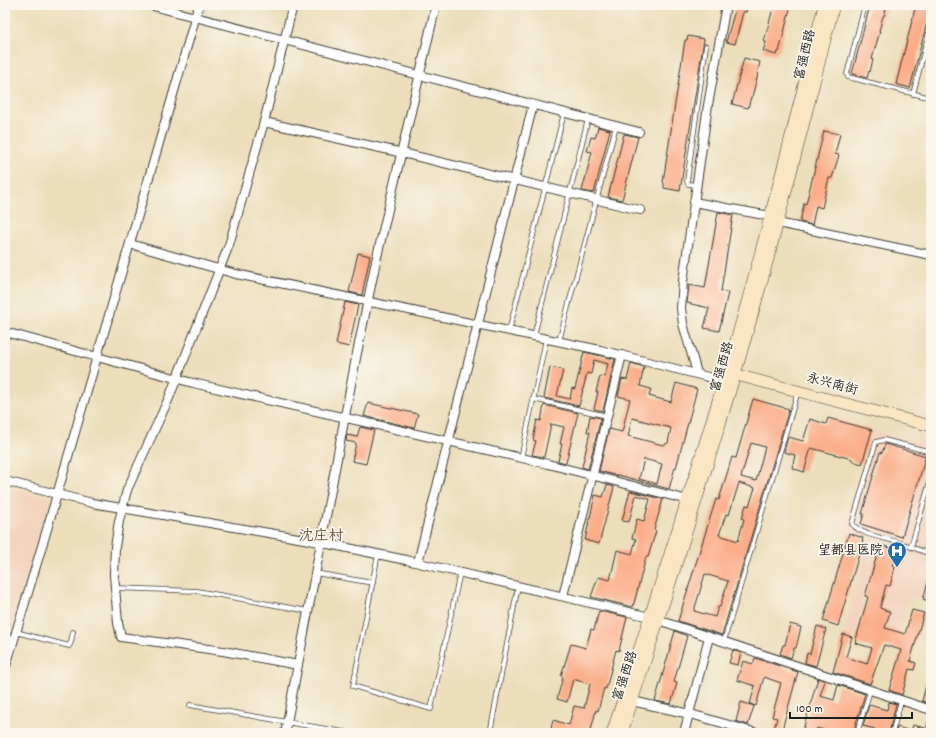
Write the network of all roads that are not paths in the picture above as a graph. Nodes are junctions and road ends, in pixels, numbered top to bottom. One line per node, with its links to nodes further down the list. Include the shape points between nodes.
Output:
1 (149, 5): 9 (street)
2 (199, 5): 9 (street)
3 (294, 5): 11 (street)
4 (436, 5): 13 (street)
5 (726, 5): 24 (street)
6 (824, 5): 30 (main road, 富强西路)
7 (834, 5): 30 (main road, 富强西路)
8 (865, 5): 14 (lane, via 848,77)
9 (195, 17): 11 (street); 31 (street)
10 (931, 25): 14 (lane)
11 (285, 40): 13 (street); 19 (street)
12 (706, 46): 24 (lane, via 687,181 688,184)
13 (419, 75): 16 (street); 22 (street)
14 (913, 94): 15 (lane)
15 (931, 98)
16 (533, 105): 17 (street); 23 (street)
17 (564, 113): 18 (street); 25 (lane)
18 (588, 119): 20 (street); 26 (lane)
19 (264, 122): 22 (street); 33 (street)
20 (616, 126): 21 (street); 27 (lane)
21 (639, 132)
22 (401, 153): 23 (street); 34 (street)
23 (514, 180): 25 (street); 35 (street)
24 (697, 185): 28 (street)
25 (545, 187): 26 (street); 36 (lane)
26 (570, 193): 27 (street); 38 (lane)
27 (596, 199): 29 (street); 40 (lane)
28 (694, 202): 30 (street); 44 (street, via 681,308)
29 (640, 210)
30 (774, 219): 32 (street); 43 (main road, 富强西路)
31 (130, 244): 33 (street); 42 (street)
32 (931, 255)
33 (219, 269): 34 (street); 45 (street)
34 (367, 302): 35 (street); 49 (street)
35 (478, 324): 36 (street); 52 (street)
36 (509, 331): 38 (street)
37 (5, 332): 42 (street)
38 (534, 336): 39 (street)
39 (546, 339): 40 (street); 47 (lane)
40 (559, 341): 41 (street)
41 (622, 355): 44 (street); 48 (street)
42 (97, 357): 45 (street); 58 (street)
43 (730, 372): 44 (street); 46 (main road, 永兴南街); 50 (main road, 永兴南街); 59 (main road, 富强西路); 73 (main road, 富强西路, via 710,459)
44 (697, 374)
45 (177, 379): 49 (street); 60 (street, via 127,490)
46 (798, 391): 51 (main road, 永兴南街); 77 (lane)
47 (533, 399): 48 (lane); 54 (lane)
48 (607, 416): 55 (street)
49 (345, 417): 52 (street); 61 (street)
50 (931, 418)
51 (931, 426)
52 (449, 441): 54 (street); 65 (street)
53 (931, 452): 62 (lane, via 884,440 876,442 852,524 871,535)
54 (521, 458): 55 (street)
55 (593, 476): 59 (street); 71 (street)
56 (931, 478): 62 (lane)
57 (5, 481): 58 (street)
58 (58, 495): 60 (street); 74 (street)
59 (688, 500): 73 (main road, 富强西路)
60 (122, 508): 61 (street); 70 (street, via 115,547)
61 (321, 542): 63 (street); 67 (street)
62 (911, 547): 64 (lane)
63 (378, 554): 65 (street); 68 (lane)
64 (931, 554)
65 (418, 562): 66 (street)
66 (460, 572): 68 (lane, via 431,709 353,686); 69 (street)
67 (315, 573): 68 (lane); 72 (street)
68 (372, 583)
69 (518, 586): 71 (street); 90 (lane)
70 (115, 588): 72 (lane, via 197,591); 78 (street, via 121,637)
71 (563, 596): 73 (street)
72 (308, 611): 78 (street)
73 (654, 619): 76 (street); 81 (main road, 富强西路); 91 (main road, 富强西路)
74 (16, 632): 75 (lane, via 68,646 72,642); 79 (street)
75 (73, 632)
76 (709, 637): 77 (street); 85 (street)
77 (724, 642): 80 (street)
78 (298, 665): 87 (street)
79 (5, 669)
80 (870, 690): 82 (street); 95 (lane)
81 (632, 701): 85 (street); 92 (main road, 富强西路)
82 (901, 701): 84 (street); 96 (lane)
83 (190, 705): 87 (lane)
84 (931, 710)
85 (688, 714): 93 (street); 94 (street)
86 (931, 720): 97 (lane)
87 (287, 722): 88 (street); 89 (lane)
88 (285, 733)
89 (349, 733)
90 (490, 733)
91 (612, 733)
92 (622, 733)
93 (684, 733)
94 (757, 733)
95 (857, 733)
96 (892, 733)
97 (927, 733)

